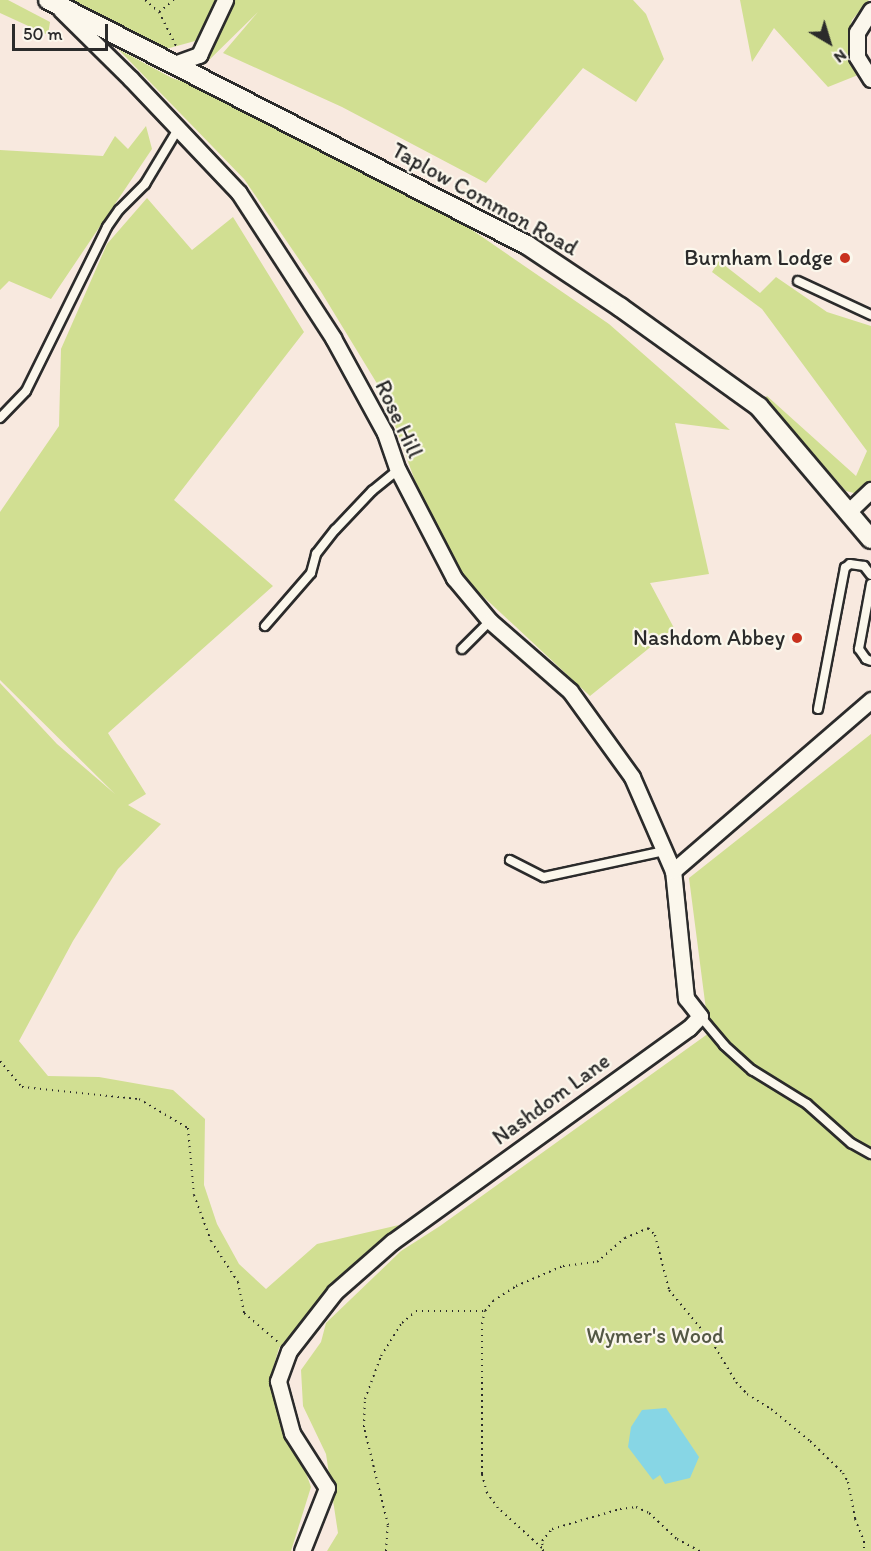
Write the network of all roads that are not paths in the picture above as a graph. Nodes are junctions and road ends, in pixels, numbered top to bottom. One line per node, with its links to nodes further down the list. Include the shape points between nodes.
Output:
1 (225, 0): 4 (street, via 200,55)
2 (51, 2): 4 (street, Taplow Common Road); 6 (street, Rose Hill)
3 (871, 10): 5 (street, via 857,32 857,57)
4 (174, 64): 12 (street, Taplow Common Road, via 457,208 555,263 759,407)
5 (871, 79)
6 (178, 129): 9 (lane, via 145,184 107,227 26,391); 10 (street, Rose Hill, via 239,194 327,328 385,433)
7 (798, 281): 8 (lane)
8 (871, 315)
9 (0, 418)
10 (398, 470): 16 (street, Rose Hill, via 454,578); 17 (lane, via 372,491 330,536 316,554 311,573)
11 (871, 490): 12 (street)
12 (849, 512): 13 (street, Taplow Common Road)
13 (871, 539)
14 (871, 575): 21 (lane, via 864,566 850,564 845,568)
15 (871, 584): 19 (lane, via 859,649)
16 (490, 621): 18 (lane); 22 (street, Rose Hill, via 570,691 632,777)
17 (265, 626)
18 (462, 649)
19 (871, 661)
20 (871, 700): 24 (street)
21 (818, 709)
22 (664, 851): 23 (lane, via 544,877); 24 (street, Rose Hill)
23 (510, 860)
24 (673, 871): 25 (street, via 686,998)
25 (700, 1016): 26 (lane, via 752,1070 807,1104 851,1143); 27 (street, Nashdom Lane, via 689,1028 392,1242 335,1292 290,1351 278,1381 292,1433 327,1488)
26 (871, 1154)
27 (302, 1551)

